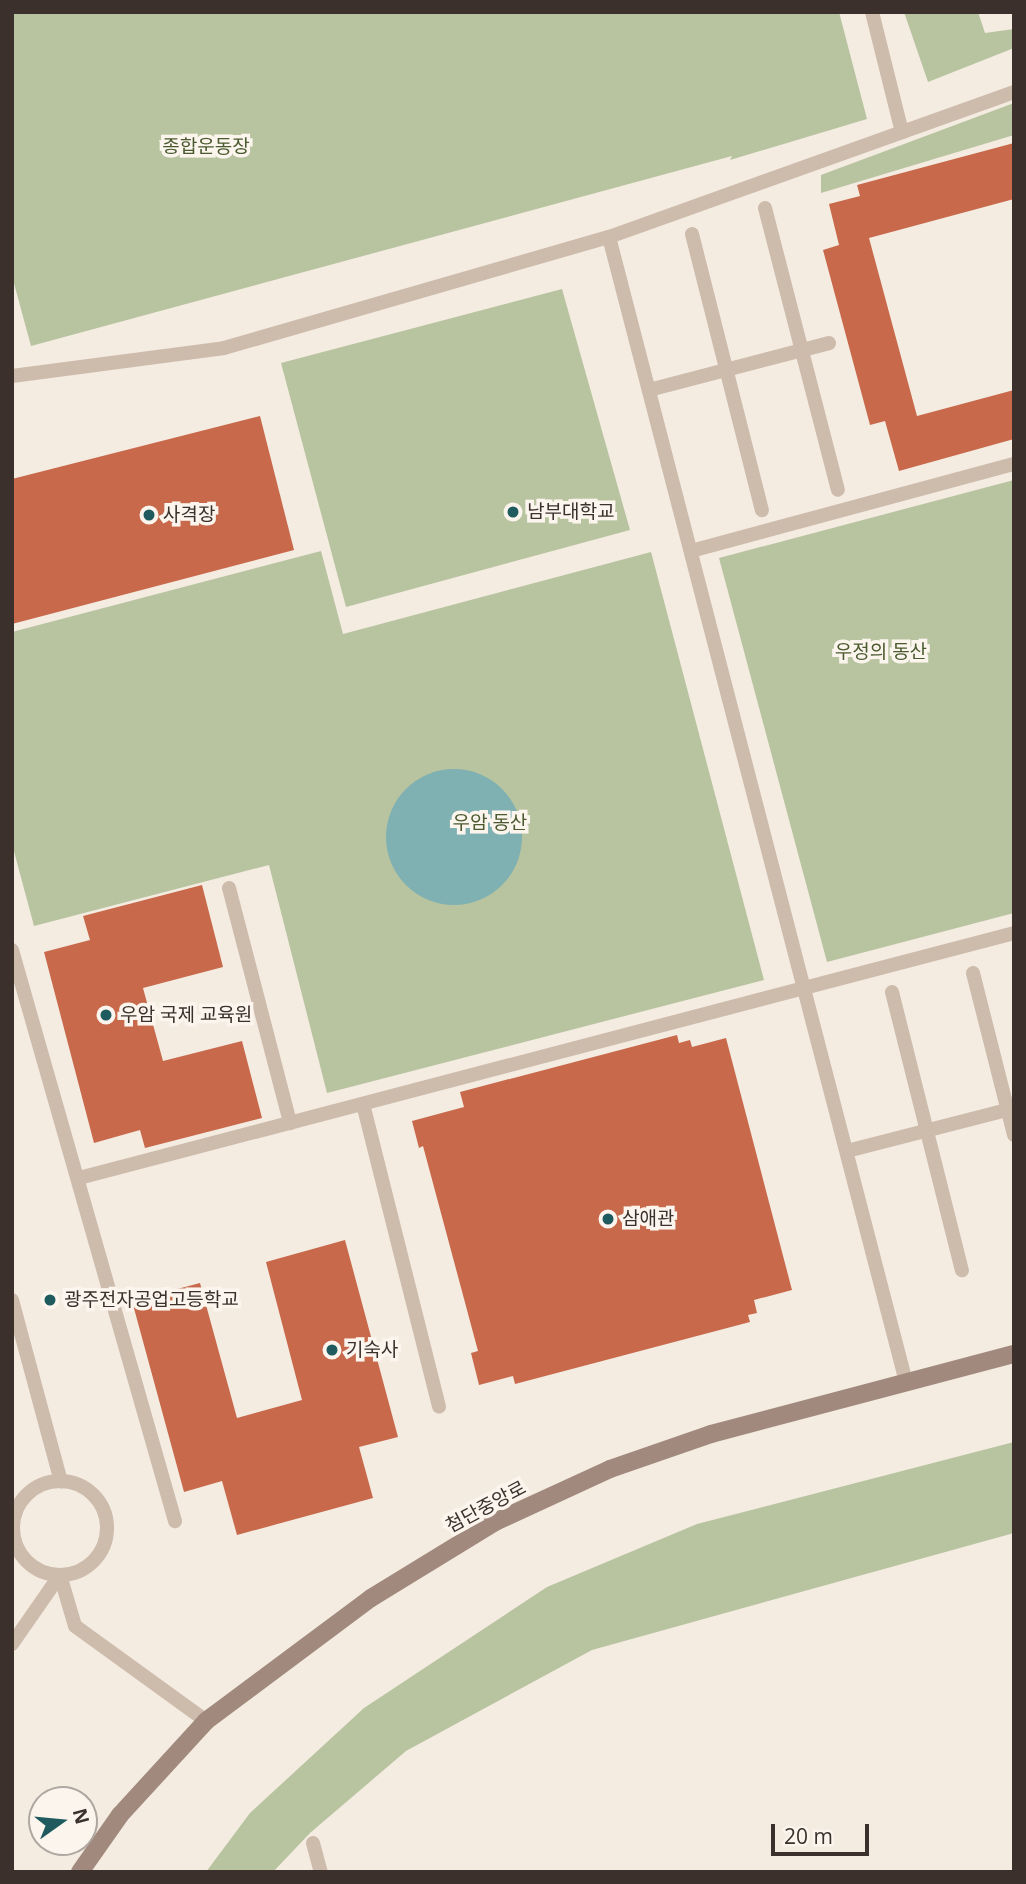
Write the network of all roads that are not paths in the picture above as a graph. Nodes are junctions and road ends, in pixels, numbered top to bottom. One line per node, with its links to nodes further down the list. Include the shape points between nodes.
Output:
1 (872, 12): 3 (lane)
2 (1014, 92): 3 (lane)
3 (902, 132): 6 (lane)
4 (765, 208): 8 (lane)
5 (692, 234): 9 (lane)
6 (609, 237): 10 (lane, via 224,348 146,362); 11 (lane)
7 (829, 343): 8 (lane)
8 (802, 350): 9 (lane); 13 (lane)
9 (727, 369): 11 (lane); 14 (lane)
10 (13, 372)
11 (649, 390): 15 (lane)
12 (1014, 464): 15 (lane)
13 (838, 490)
14 (762, 510)
15 (691, 551): 20 (lane)
16 (229, 888): 24 (lane)
17 (1014, 933): 20 (lane)
18 (12, 950): 28 (lane)
19 (973, 972): 23 (lane)
20 (806, 988): 22 (lane); 27 (lane)
21 (892, 992): 25 (lane)
22 (363, 1104): 24 (lane); 33 (lane)
23 (1010, 1108): 25 (lane); 26 (lane)
24 (290, 1123): 28 (lane)
25 (927, 1130): 27 (lane); 29 (lane)
26 (1014, 1135)
27 (847, 1151): 32 (lane)
28 (79, 1178): 36 (lane)
29 (962, 1270)
30 (12, 1300): 34 (lane)
31 (1014, 1354): 32 (street, 첨단중앙로)
32 (906, 1382): 39 (street, 첨단중앙로, via 711,1434 610,1469 495,1522 371,1598)
33 (439, 1407)
34 (61, 1481): 35 (lane, via 33,1489); 37 (lane, via 88,1490 105,1514 107,1528 105,1543 88,1567)
35 (14, 1512): 37 (lane, via 14,1535 22,1556 46,1573)
36 (175, 1521)
37 (60, 1575): 38 (lane); 39 (lane, via 75,1626)
38 (12, 1644)
39 (206, 1721): 41 (street, 첨단중앙로, via 121,1815)
40 (313, 1843): 42 (lane)
41 (80, 1872)
42 (320, 1872)

